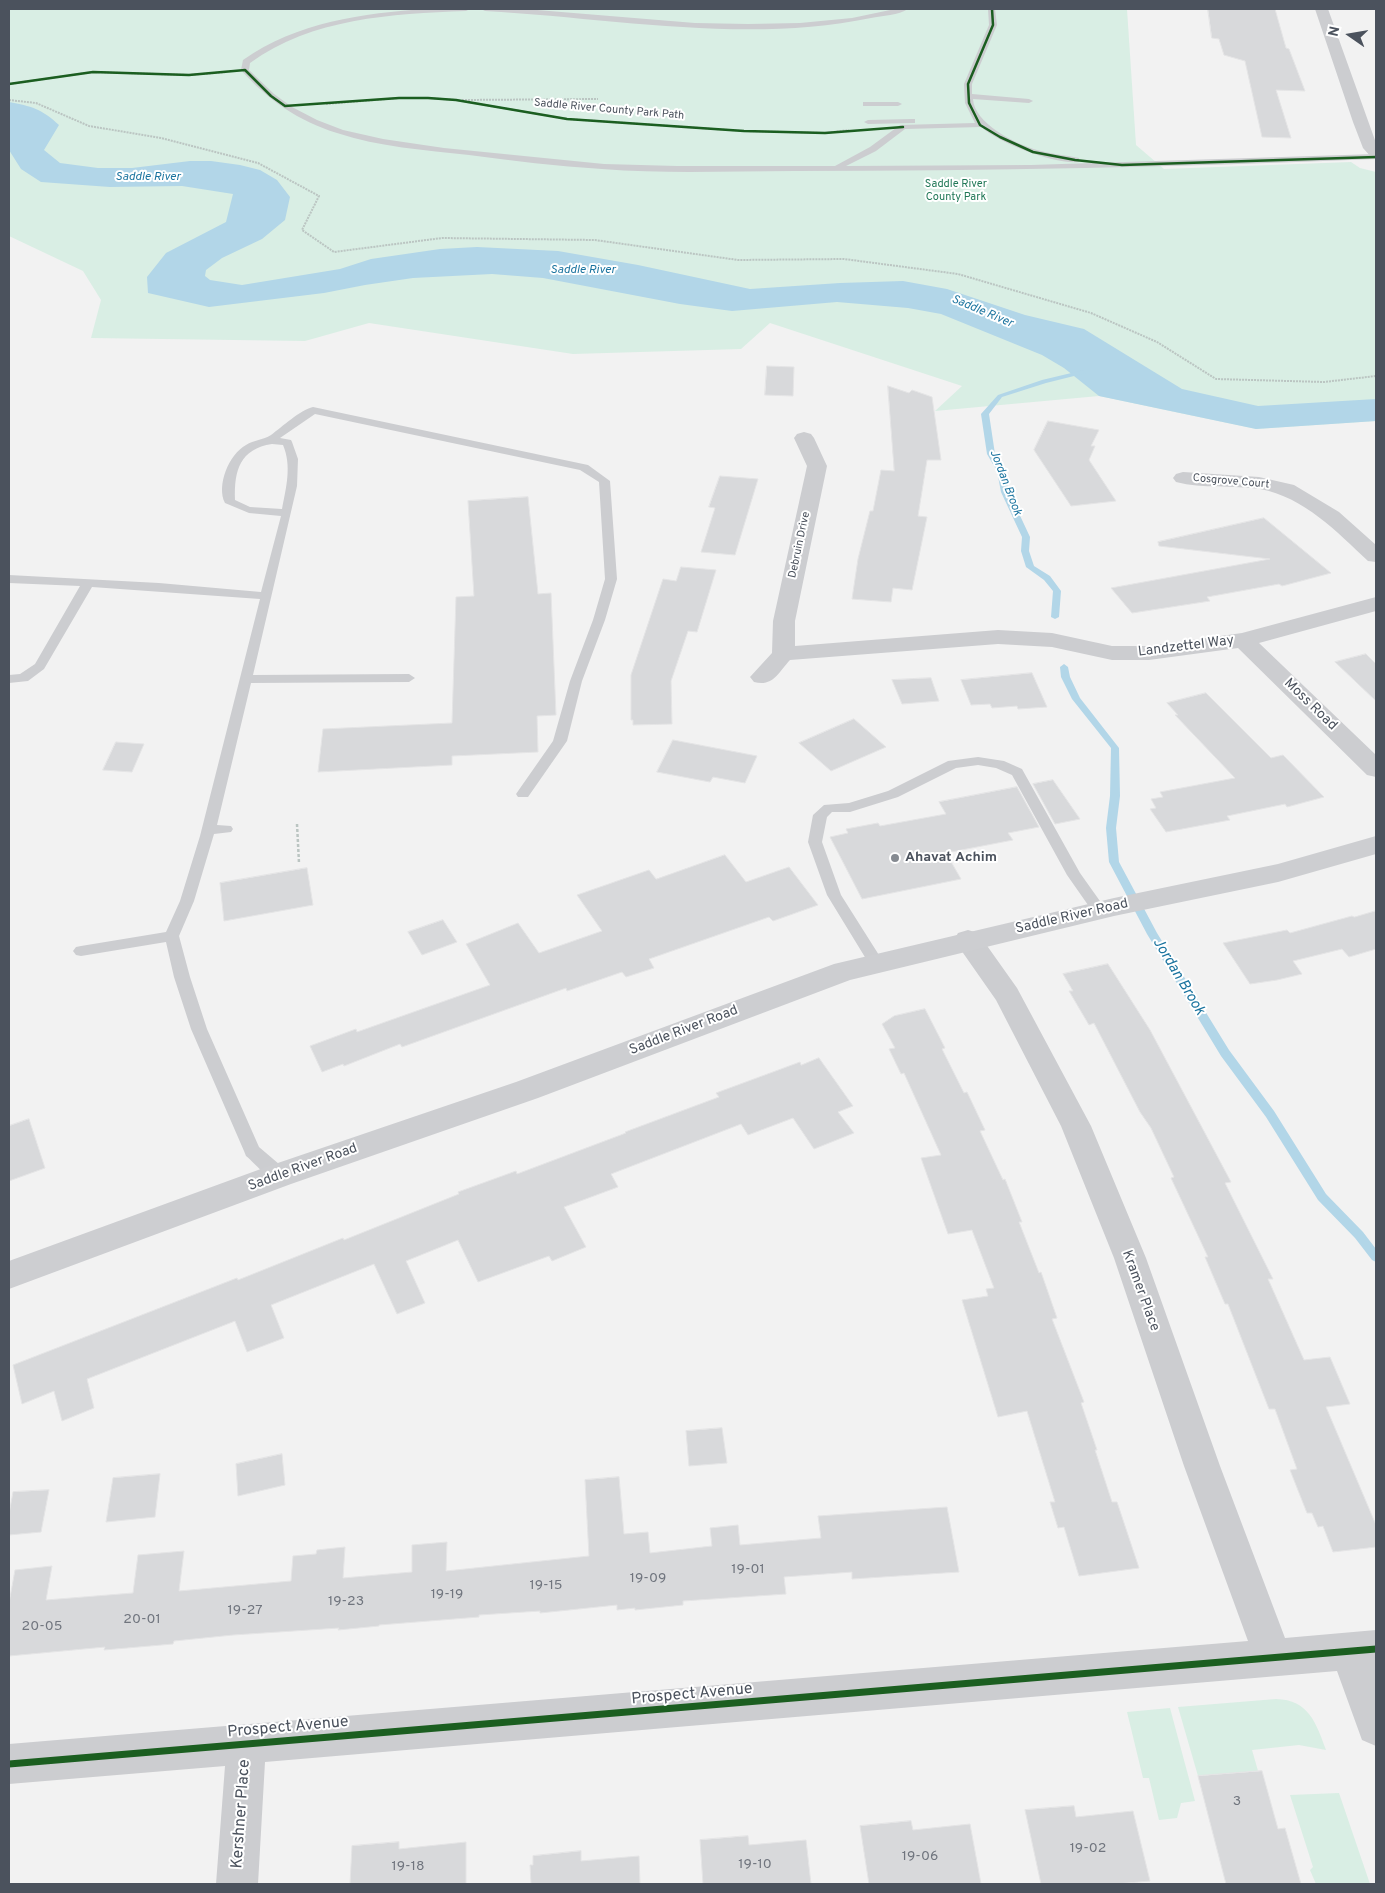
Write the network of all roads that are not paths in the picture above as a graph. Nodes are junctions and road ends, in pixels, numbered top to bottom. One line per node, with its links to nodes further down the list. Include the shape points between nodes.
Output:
1 (466, 9): 16 (lane, via 403,12 336,23 277,42 254,54 246,62 245,70 271,96 314,122 383,142 604,167)
2 (484, 9): 3 (lane, via 620,20 766,26 849,21)
3 (904, 9)
4 (992, 9): 6 (lane, via 993,25 968,84)
5 (1321, 9): 14 (street, via 1360,122)
6 (968, 96): 7 (lane); 13 (lane)
7 (1029, 102)
8 (866, 104): 9 (lane)
9 (898, 104)
10 (949, 120): 12 (lane)
11 (868, 122): 12 (lane)
12 (903, 124): 13 (lane); 16 (lane, via 885,143)
13 (980, 125): 15 (lane, via 1033,152)
14 (1376, 156): 15 (lane)
15 (1122, 165): 16 (lane)
16 (831, 169)
17 (804, 438): 27 (street, Debruin Drive, via 817,466 784,621)
18 (270, 440): 20 (lane, via 287,442 293,454 294,471); 20 (lane, via 250,446 236,458 228,488 229,500 237,507); 33 (lane, via 313,410 584,467 604,481 611,579 576,681 560,741)
19 (1183, 478): 21 (street, Cosgrove Court, via 1259,483 1287,489 1332,516)
20 (287, 513): 24 (lane)
21 (1376, 556)
22 (9, 579): 23 (lane)
23 (88, 583): 24 (lane); 30 (lane, via 40,666 23,678)
24 (265, 596): 31 (lane)
25 (1376, 604): 26 (street, Landzettel Way)
26 (1243, 640): 27 (street, Landzettel Way, via 1149,653 1112,653 1052,640 998,637); 32 (street, Moss Road)
27 (783, 654): 28 (street)
28 (762, 677)
29 (409, 678): 31 (lane)
30 (9, 679)
31 (245, 679): 35 (lane)
32 (1376, 769)
33 (523, 794)
34 (226, 829): 35 (lane)
35 (208, 830): 38 (lane, via 187,902)
36 (1376, 845): 37 (main road, Saddle River Road, via 1278,873)
37 (1107, 909): 39 (main road, Saddle River Road); 41 (lane, via 1074,874 1018,772 978,760 954,764 893,794 850,807 829,808 820,814 815,842 834,895)
38 (172, 936): 40 (lane); 42 (lane, via 199,1028 252,1151)
39 (968, 940): 41 (main road, Saddle River Road); 45 (street, Kramer Place, via 1006,995 1076,1126 1130,1258 1202,1466)
40 (81, 951)
41 (876, 963): 42 (main road, Saddle River Road, via 844,971 527,1090)
42 (280, 1175): 43 (main road, Saddle River Road)
43 (9, 1275)
44 (1363, 1651): 45 (street, Prospect Avenue); 46 (street)
45 (1274, 1659): 47 (street, Prospect Avenue)
46 (1376, 1726)
47 (246, 1744): 48 (street, Prospect Avenue); 49 (street, Kershner Place)
48 (9, 1764)
49 (237, 1884)

